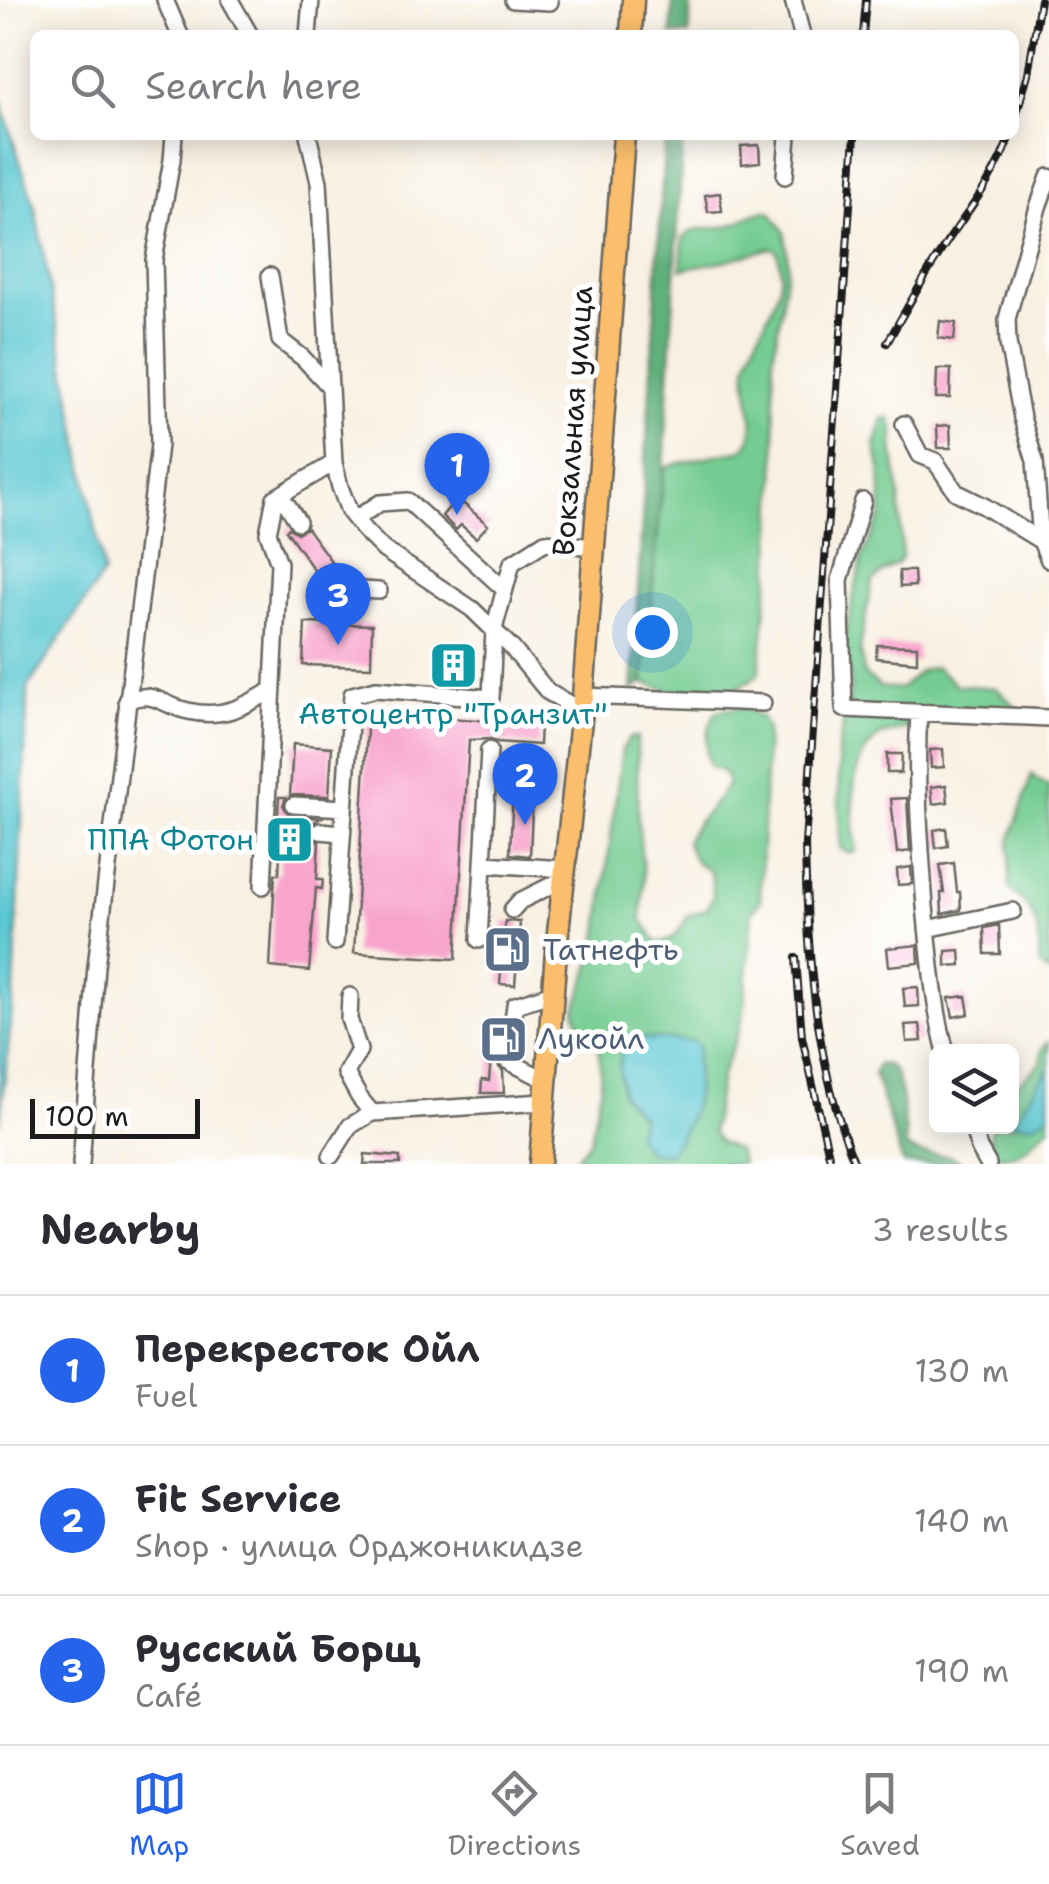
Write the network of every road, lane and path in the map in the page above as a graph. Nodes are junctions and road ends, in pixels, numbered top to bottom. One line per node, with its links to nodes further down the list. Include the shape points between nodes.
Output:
1 (165, 0): 8 (street)
2 (230, 0): 9 (street)
3 (311, 0): 10 (street)
4 (513, 0): 7 (street)
5 (633, 0): 11 (main road)
6 (793, 0): 12 (street)
7 (550, 2)
8 (178, 30)
9 (247, 30)
10 (308, 30)
11 (630, 30)
12 (801, 30)
13 (174, 140): 35 (street, via 154,260 159,444)
14 (309, 140): 20 (street, via 318,182)
15 (624, 140): 28 (main road, Вокзальная улица)
16 (788, 140): 17 (street)
17 (784, 176)
18 (1049, 177): 27 (street, via 1007,319 1035,460)
19 (270, 276): 20 (street, via 280,340)
20 (330, 387): 22 (street)
21 (904, 424): 27 (street, via 920,455 934,461 956,492)
22 (334, 463): 23 (street); 25 (street)
23 (281, 495): 26 (street); 34 (street, via 268,532 279,563)
24 (864, 501): 38 (street, via 840,580 844,709)
25 (355, 519): 31 (street, via 380,503 408,501); 33 (street, via 384,550)
26 (298, 522)
27 (1041, 540): 29 (street)
28 (594, 546): 31 (street, via 545,542 512,563); 37 (main road, Вокзальная улица)
29 (1049, 560)
30 (332, 572): 32 (street, via 343,589)
31 (504, 589): 33 (street)
32 (379, 591)
33 (494, 629): 37 (street, via 548,692); 42 (street, via 492,698 376,689 352,695)
34 (272, 690): 35 (street, via 244,707 215,713 186,711 149,695); 47 (street)
35 (126, 701): 61 (street)
36 (764, 703): 37 (street)
37 (582, 704): 46 (main road, Вокзальная улица)
38 (918, 712): 39 (street); 50 (street)
39 (1049, 718)
40 (490, 750): 45 (street)
41 (294, 805): 42 (street)
42 (344, 808): 44 (street)
43 (320, 831): 44 (street)
44 (342, 833): 52 (street)
45 (484, 864): 46 (street); 51 (street)
46 (564, 874): 48 (street); 53 (main road, Вокзальная улица)
47 (263, 886)
48 (512, 910)
49 (1013, 911): 50 (street)
50 (928, 928): 55 (street)
51 (479, 940)
52 (335, 942)
53 (553, 993): 56 (main road, Вокзальная улица); 56 (street, via 514,1005 508,1061)
54 (350, 996): 58 (street, via 348,1019 360,1050 346,1074)
55 (944, 1044)
56 (546, 1080): 57 (main road, Вокзальная улица)
57 (544, 1102): 58 (street); 62 (main road, Вокзальная улица)
58 (372, 1113): 60 (street, via 350,1126)
59 (975, 1134): 63 (street)
60 (331, 1156)
61 (81, 1164)
62 (540, 1164)
63 (988, 1164)

